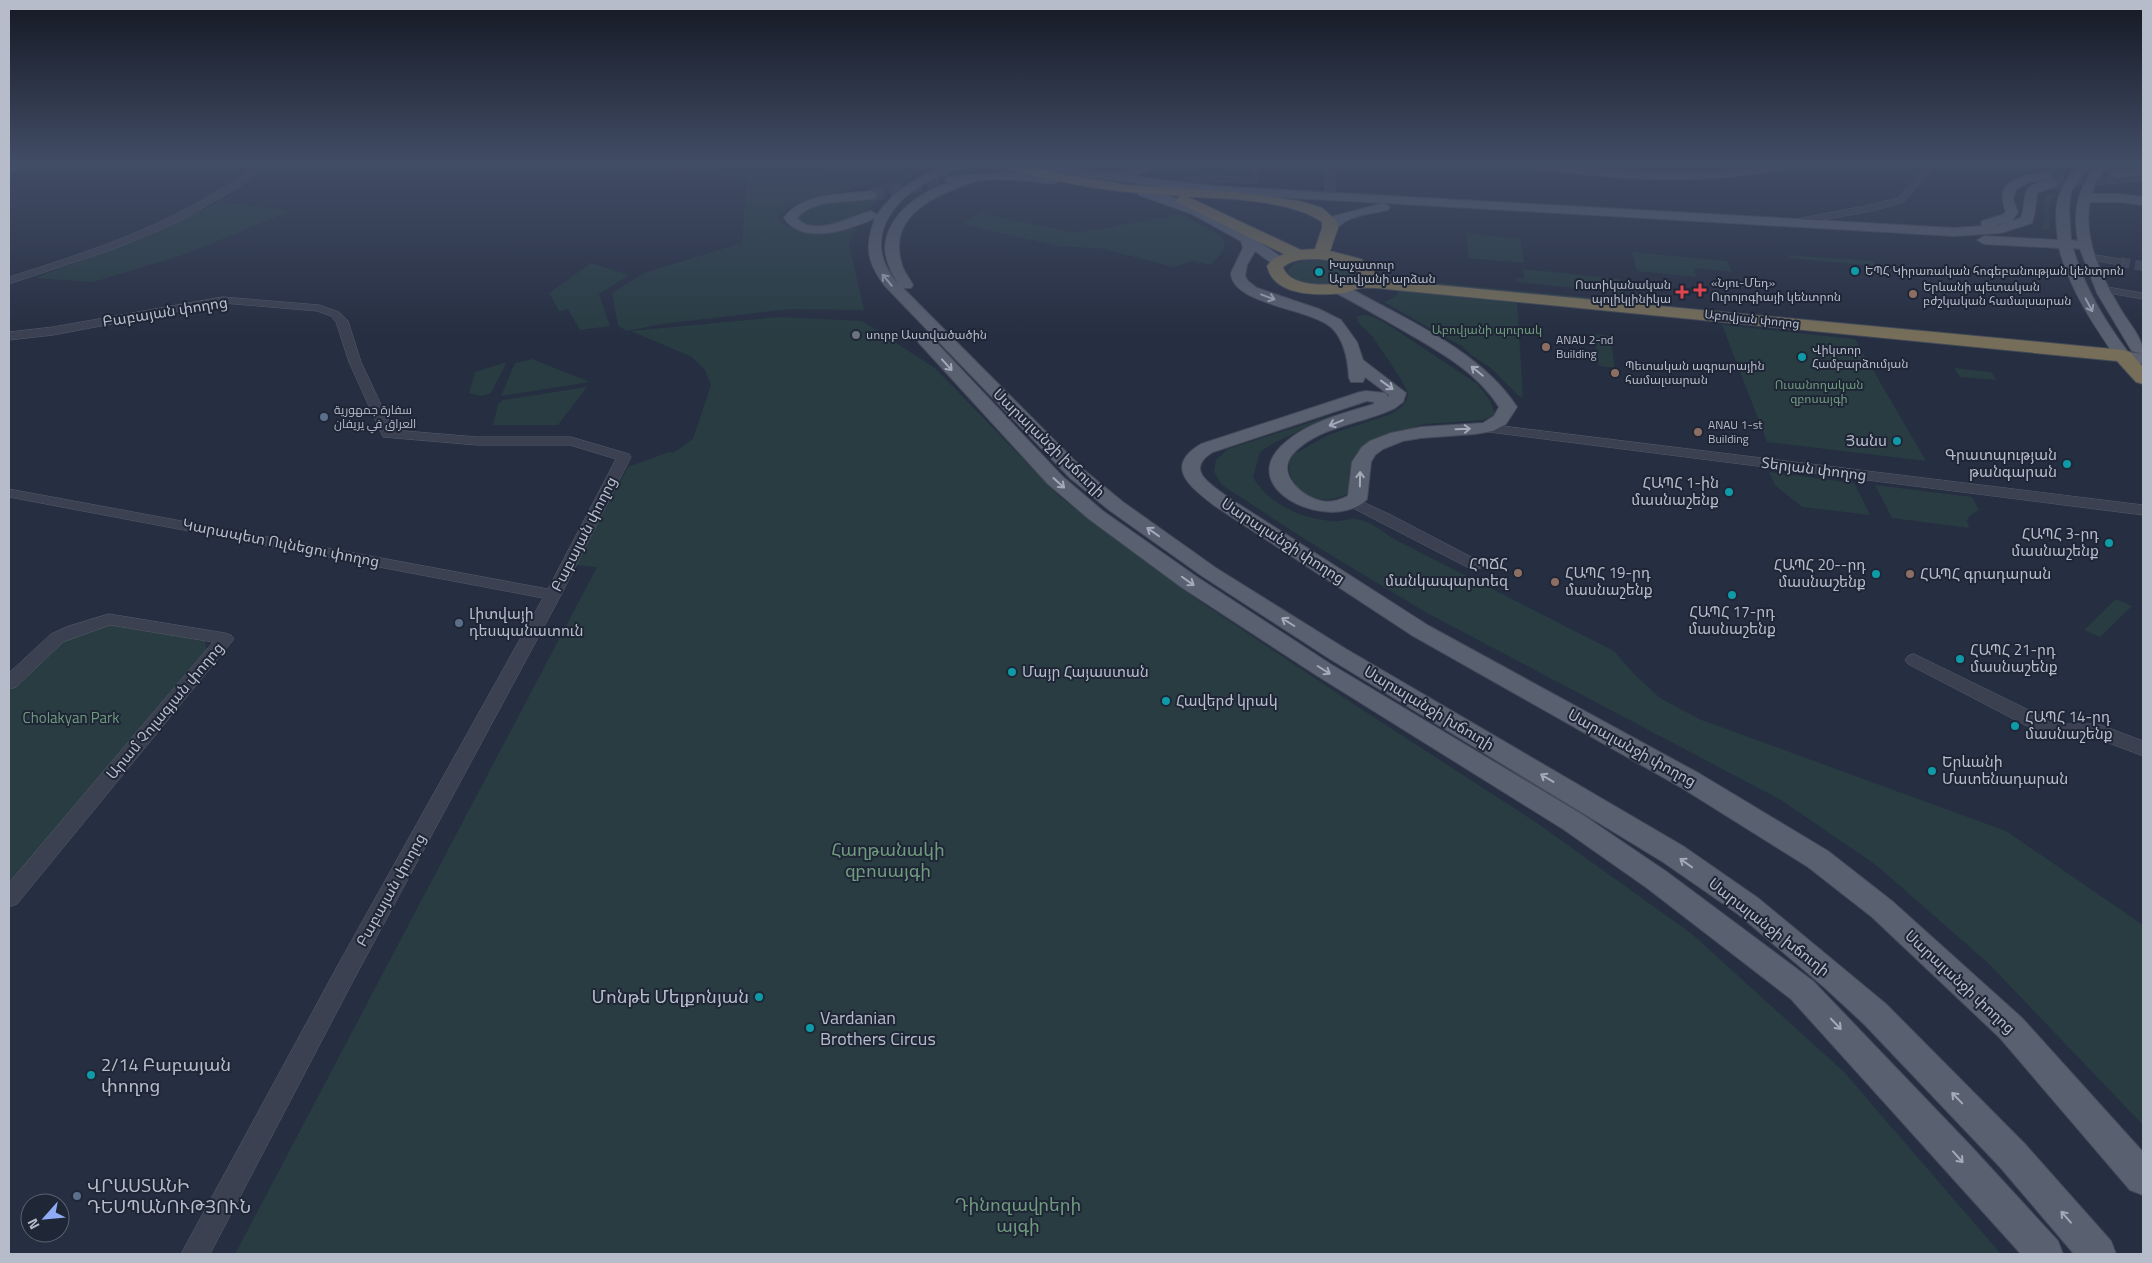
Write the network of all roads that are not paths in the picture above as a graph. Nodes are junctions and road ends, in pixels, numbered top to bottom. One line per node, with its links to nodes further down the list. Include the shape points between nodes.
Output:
1 (170, 221): 32 (street, via 115,245)
2 (793, 221): 3 (main road, via 798,225 823,229)
3 (859, 221)
4 (868, 221): 56 (main road, Սարալանջի խճուղի, one-way to 56, via 862,242 864,263 873,280 1055,480 1096,515 1189,582 1324,670 1573,822 1657,880)
5 (879, 221): 36 (main road, Սարալանջի խճուղի, one-way to 5, via 882,274 875,261 874,242)
6 (899, 221): 36 (main road, via 893,236 892,262 925,309)
7 (1216, 221): 23 (main road)
8 (1224, 221): 23 (highway)
9 (1234, 221): 23 (highway)
10 (1329, 221): 21 (highway)
11 (1337, 221): 21 (main road)
12 (1719, 221): 22 (main road)
13 (1754, 221): 20 (main road)
14 (1802, 221): 20 (street)
15 (1997, 221): 22 (main road, via 1972,227)
16 (2024, 221): 22 (main road, via 1985,231)
17 (2034, 221): 22 (main road, via 2024,228 1998,234)
18 (2062, 221): 24 (main road)
19 (2082, 221): 25 (main road)
20 (1791, 223): 22 (main road)
21 (1330, 228): 27 (highway)
22 (1912, 232): 24 (main road)
23 (1245, 234): 26 (highway); 28 (main road); 30 (main road, via 1250,248)
24 (2063, 244): 25 (main road); 38 (main road, one-way to 38, via 2095,316)
25 (2088, 251): 29 (street); 33 (main road)
26 (1299, 255): 27 (highway); 28 (highway)
27 (1321, 255): 31 (highway, via 1352,261)
28 (1279, 262): 30 (main road, via 1259,261); 34 (highway, via 1276,274 1289,283 1313,289)
29 (2120, 262)
30 (1242, 266): 39 (main road, one-way to 39, via 1238,275 1251,290 1335,321)
31 (1363, 277): 34 (highway); 38 (highway, Աբովյան փողոց, via 1396,285 1631,303)
32 (9, 281)
33 (2101, 289): 35 (street); 38 (main road)
34 (1339, 290): 42 (main road, one-way to 34, via 1500,392 1471,366 1386,314)
35 (2143, 296)
36 (933, 328): 55 (main road, Սարալանջի խճուղի, one-way to 36, via 1748,906 1673,854 1338,654 1209,572 1116,506 1077,474)
37 (9, 336): 50 (street, Բաբայան փողոց, via 223,300 319,308 335,314 342,321 355,362 388,434 477,441 571,441 624,457)
38 (2135, 352): 40 (highway)
39 (1357, 363): 41 (main road, one-way to 41, via 1398,393 1393,402); 43 (main road, via 1354,391)
40 (2143, 378)
41 (1382, 407): 43 (main road, via 1384,402 1373,395); 46 (main road, one-way to 46, via 1320,430 1292,445 1279,460 1278,469 1284,485 1307,503 1323,507)
42 (1508, 407): 44 (main road, via 1502,420); 47 (street, Տերյան փողոց, via 1517,421 1528,426)
43 (1322, 410): 57 (main road, Սարալանջի փողոց, via 1207,448 1197,454 1190,473 1198,484 1222,502 1421,631 1691,781 1818,859 1882,909 2010,1028)
44 (1486, 428): 46 (main road, one-way to 44, via 1357,499 1363,458 1373,447 1397,437 1440,430); 48 (street, Տերյան փողոց)
45 (9, 493): 50 (street, Կարապետ Ուլնեցու փողոց)
46 (1352, 502): 49 (street)
47 (2143, 502)
48 (2143, 510)
49 (1475, 565)
50 (553, 595): 58 (street, Բաբայան փողոց, via 341,980)
51 (1914, 660): 53 (street, via 2034,721 2067,731 2098,731)
52 (9, 683): 54 (street, Արամ Չոլագյան փողոց, via 57,638 109,620 225,639)
53 (2143, 750)
54 (9, 898)
55 (1835, 978): 56 (main road, via 1817,973 1804,978); 60 (main road, Սարալանջի խճուղի, one-way to 55, via 2012,1155 1875,1014)
56 (1802, 990): 59 (main road, Սարալանջի խճուղի, one-way to 59)
57 (2143, 1178)
58 (195, 1254)
59 (2045, 1254)
60 (2098, 1254)

